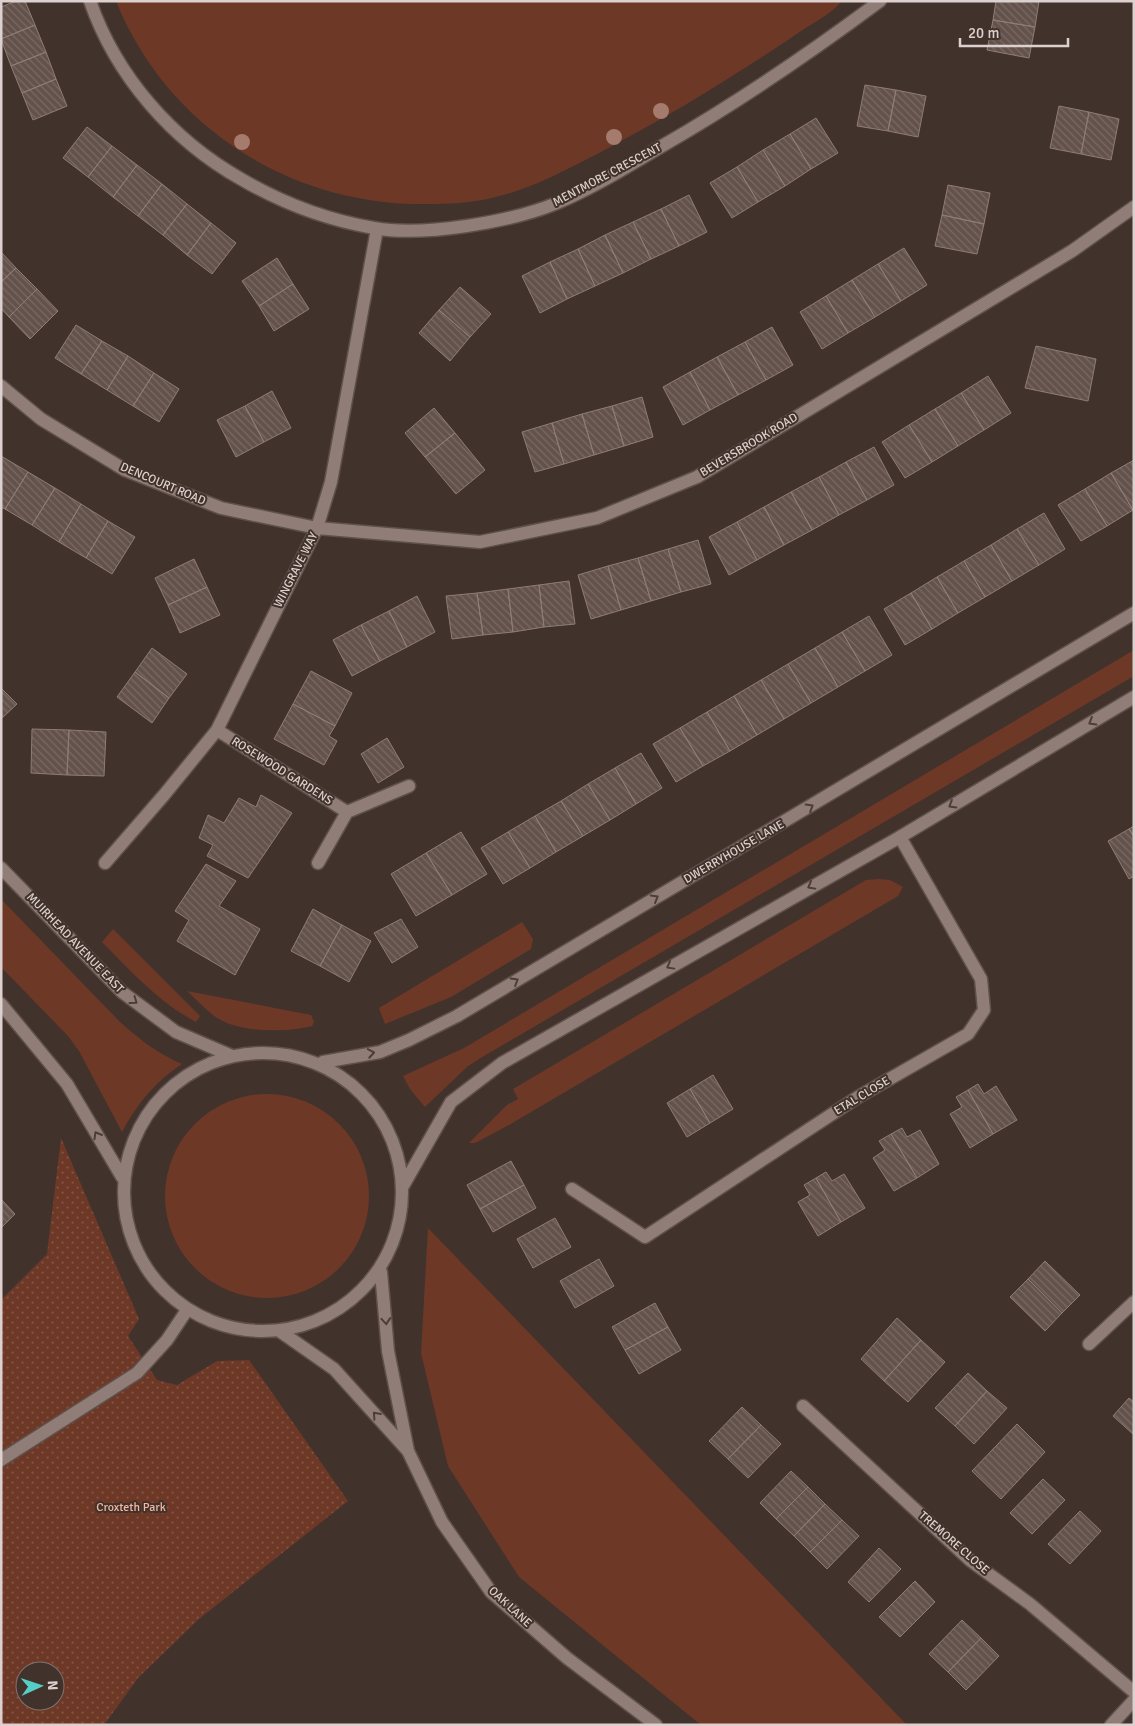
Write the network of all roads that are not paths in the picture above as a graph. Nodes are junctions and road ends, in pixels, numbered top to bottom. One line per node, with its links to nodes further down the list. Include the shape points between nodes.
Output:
1 (90, 1): 4 (street, MENTMORE CRESCENT, via 98,23 127,74 156,112 188,142 220,167 256,188 300,208)
2 (880, 1): 4 (street, MENTMORE CRESCENT, via 710,119 558,203 478,225 420,230)
3 (1134, 208): 6 (street, BEVERSBROOK ROAD, via 1063,256 697,477 597,518 480,542)
4 (377, 229): 6 (street, WINGRAVE WAY, via 331,482)
5 (1, 386): 6 (street, DENCOURT ROAD, via 41,419 125,470 221,508)
6 (317, 528): 9 (street, WINGRAVE WAY)
7 (1134, 613): 18 (street, DWERRYHOUSE LANE, one-way to 7, via 380,1052 457,1016)
8 (1134, 697): 12 (street, one-way to 12)
9 (217, 730): 11 (street, ROSEWOOD GARDENS); 13 (street, WINGRAVE WAY)
10 (409, 786): 11 (street)
11 (347, 812): 14 (street)
12 (900, 837): 20 (street, one-way to 20, via 502,1063 451,1102); 21 (street, ETAL CLOSE, via 981,979 984,1010 968,1034 858,1097 644,1237)
13 (105, 863)
14 (318, 863)
15 (1, 868): 17 (street, MUIRHEAD AVENUE EAST, one-way to 17, via 122,992 176,1032)
16 (1, 1004): 19 (street, one-way to 16, via 67,1084)
17 (232, 1056): 18 (street, via 280,1054); 19 (street, via 194,1071 156,1102 132,1144)
18 (323, 1062): 20 (street, via 348,1080 374,1108 394,1144)
19 (122, 1177): 24 (street, via 127,1228 146,1270)
20 (403, 1186): 22 (street, via 398,1228)
21 (572, 1190)
22 (381, 1272): 25 (street, via 359,1294 319,1322); 28 (street, OAK LANE, one-way to 28, via 388,1351)
23 (1134, 1302): 26 (street)
24 (187, 1310): 25 (street, via 232,1330); 29 (street, via 167,1340 137,1373)
25 (281, 1332): 28 (street, OAK LANE, one-way to 25, via 334,1369)
26 (1089, 1344)
27 (803, 1406): 30 (street, TREMORE CLOSE, via 971,1561 1030,1604)
28 (408, 1451): 32 (street, OAK LANE, via 442,1522 491,1592 567,1658)
29 (1, 1460)
30 (1134, 1692)
31 (1134, 1700): 33 (street)
32 (656, 1725)
33 (1111, 1725)

